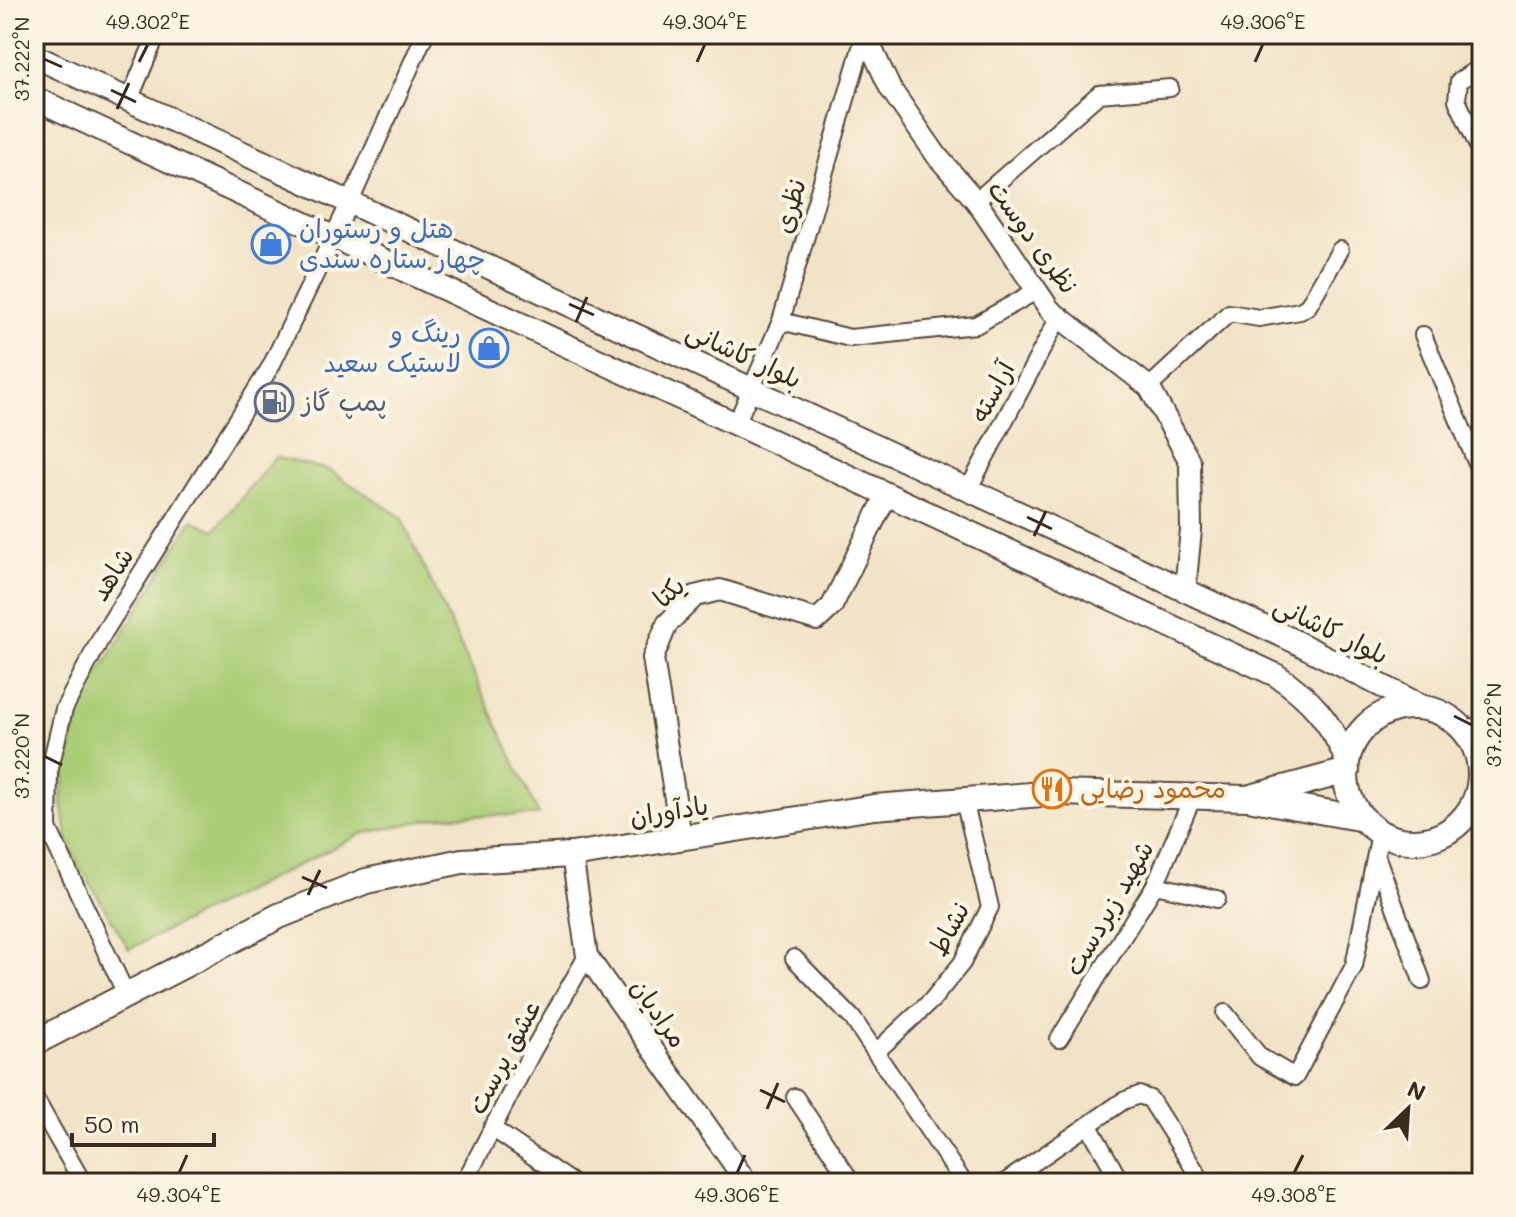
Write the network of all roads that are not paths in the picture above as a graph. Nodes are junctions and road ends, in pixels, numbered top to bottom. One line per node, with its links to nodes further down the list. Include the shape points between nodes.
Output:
1 (157, 34): 8 (street)
2 (425, 34): 12 (street, شاهد)
3 (865, 34): 11 (street, نظری دوست, via 890,88); 17 (street, نظری)
4 (34, 56): 6 (main road, بلوار کاشانی)
5 (1482, 66): 10 (street, via 1459,81 1457,100)
6 (63, 69): 8 (main road, بلوار کاشانی); 9 (main road)
7 (1170, 88): 11 (street, via 1099,94)
8 (129, 100): 12 (main road, بلوار کاشانی)
9 (41, 101): 13 (main road)
10 (1482, 155)
11 (976, 201): 15 (street, نظری دوست)
12 (350, 202): 13 (street, شاهد); 20 (main road, بلوار کاشانی)
13 (333, 237): 21 (main road); 41 (street, شاهد, via 271,366 103,634 64,709 49,772 48,828)
14 (1340, 250): 19 (street, via 1308,306 1259,318 1229,313)
15 (1036, 291): 16 (street, نظری دوست); 17 (street, via 976,325 850,338)
16 (1059, 317): 19 (street, نظری دوست); 23 (street, آراسته)
17 (781, 321): 20 (street, نظری)
18 (1423, 335): 22 (street)
19 (1149, 387): 25 (street, نظری دوست, via 1190,462)
20 (752, 390): 21 (street, نظری); 23 (main road, بلوار کاشانی)
21 (736, 424): 24 (main road)
22 (1481, 468)
23 (968, 490): 25 (main road, بلوار کاشانی)
24 (887, 494): 28 (main road, via 1276,675 1321,711); 34 (street, یکتا, via 832,606 817,620 720,590 695,596 667,624 653,658)
25 (1185, 590): 26 (main road, بلوار کاشانی)
26 (1427, 709): 27 (main road); 28 (main road, via 1386,713 1368,725 1355,741)
27 (1472, 730): 32 (main road, via 1480,768)
28 (1347, 766): 30 (main road, یادآوران); 33 (main road, via 1352,802)
29 (1193, 796): 30 (main road, یادآوران); 31 (main road, یادآوران, via 1057,793); 36 (street, شهید زبردست)
30 (1247, 798): 33 (main road)
31 (964, 800): 34 (main road, یادآوران, via 874,807); 45 (street, نشاط, via 990,907 962,963 932,1000)
32 (1478, 804): 33 (main road, via 1441,836 1421,841)
33 (1373, 835): 40 (street); 42 (street, via 1354,966 1295,1077 1260,1057)
34 (681, 837): 35 (main road, یادآوران)
35 (572, 855): 38 (street, مرادیان); 41 (main road, یادآوران, via 462,861 366,881 279,916)
36 (1155, 885): 37 (street); 43 (street, شهید زبردست)
37 (1217, 899)
38 (587, 956): 49 (street, عشق پرست); 53 (street, مرادیان)
39 (794, 958): 45 (street, via 853,1019)
40 (1422, 981)
41 (125, 992): 44 (main road, یادآوران)
42 (1225, 1013)
43 (1059, 1039)
44 (34, 1043)
45 (876, 1052): 55 (street)
46 (34, 1097): 50 (street)
47 (795, 1097): 54 (street)
48 (1089, 1126): 56 (street); 57 (street); 58 (street, via 1123,1101 1139,1095 1150,1099)
49 (492, 1128): 51 (street, عشق پرست); 52 (street)
50 (83, 1183)
51 (464, 1183)
52 (572, 1183)
53 (747, 1183)
54 (852, 1183)
55 (964, 1183)
56 (1004, 1183)
57 (1121, 1183)
58 (1203, 1183)

